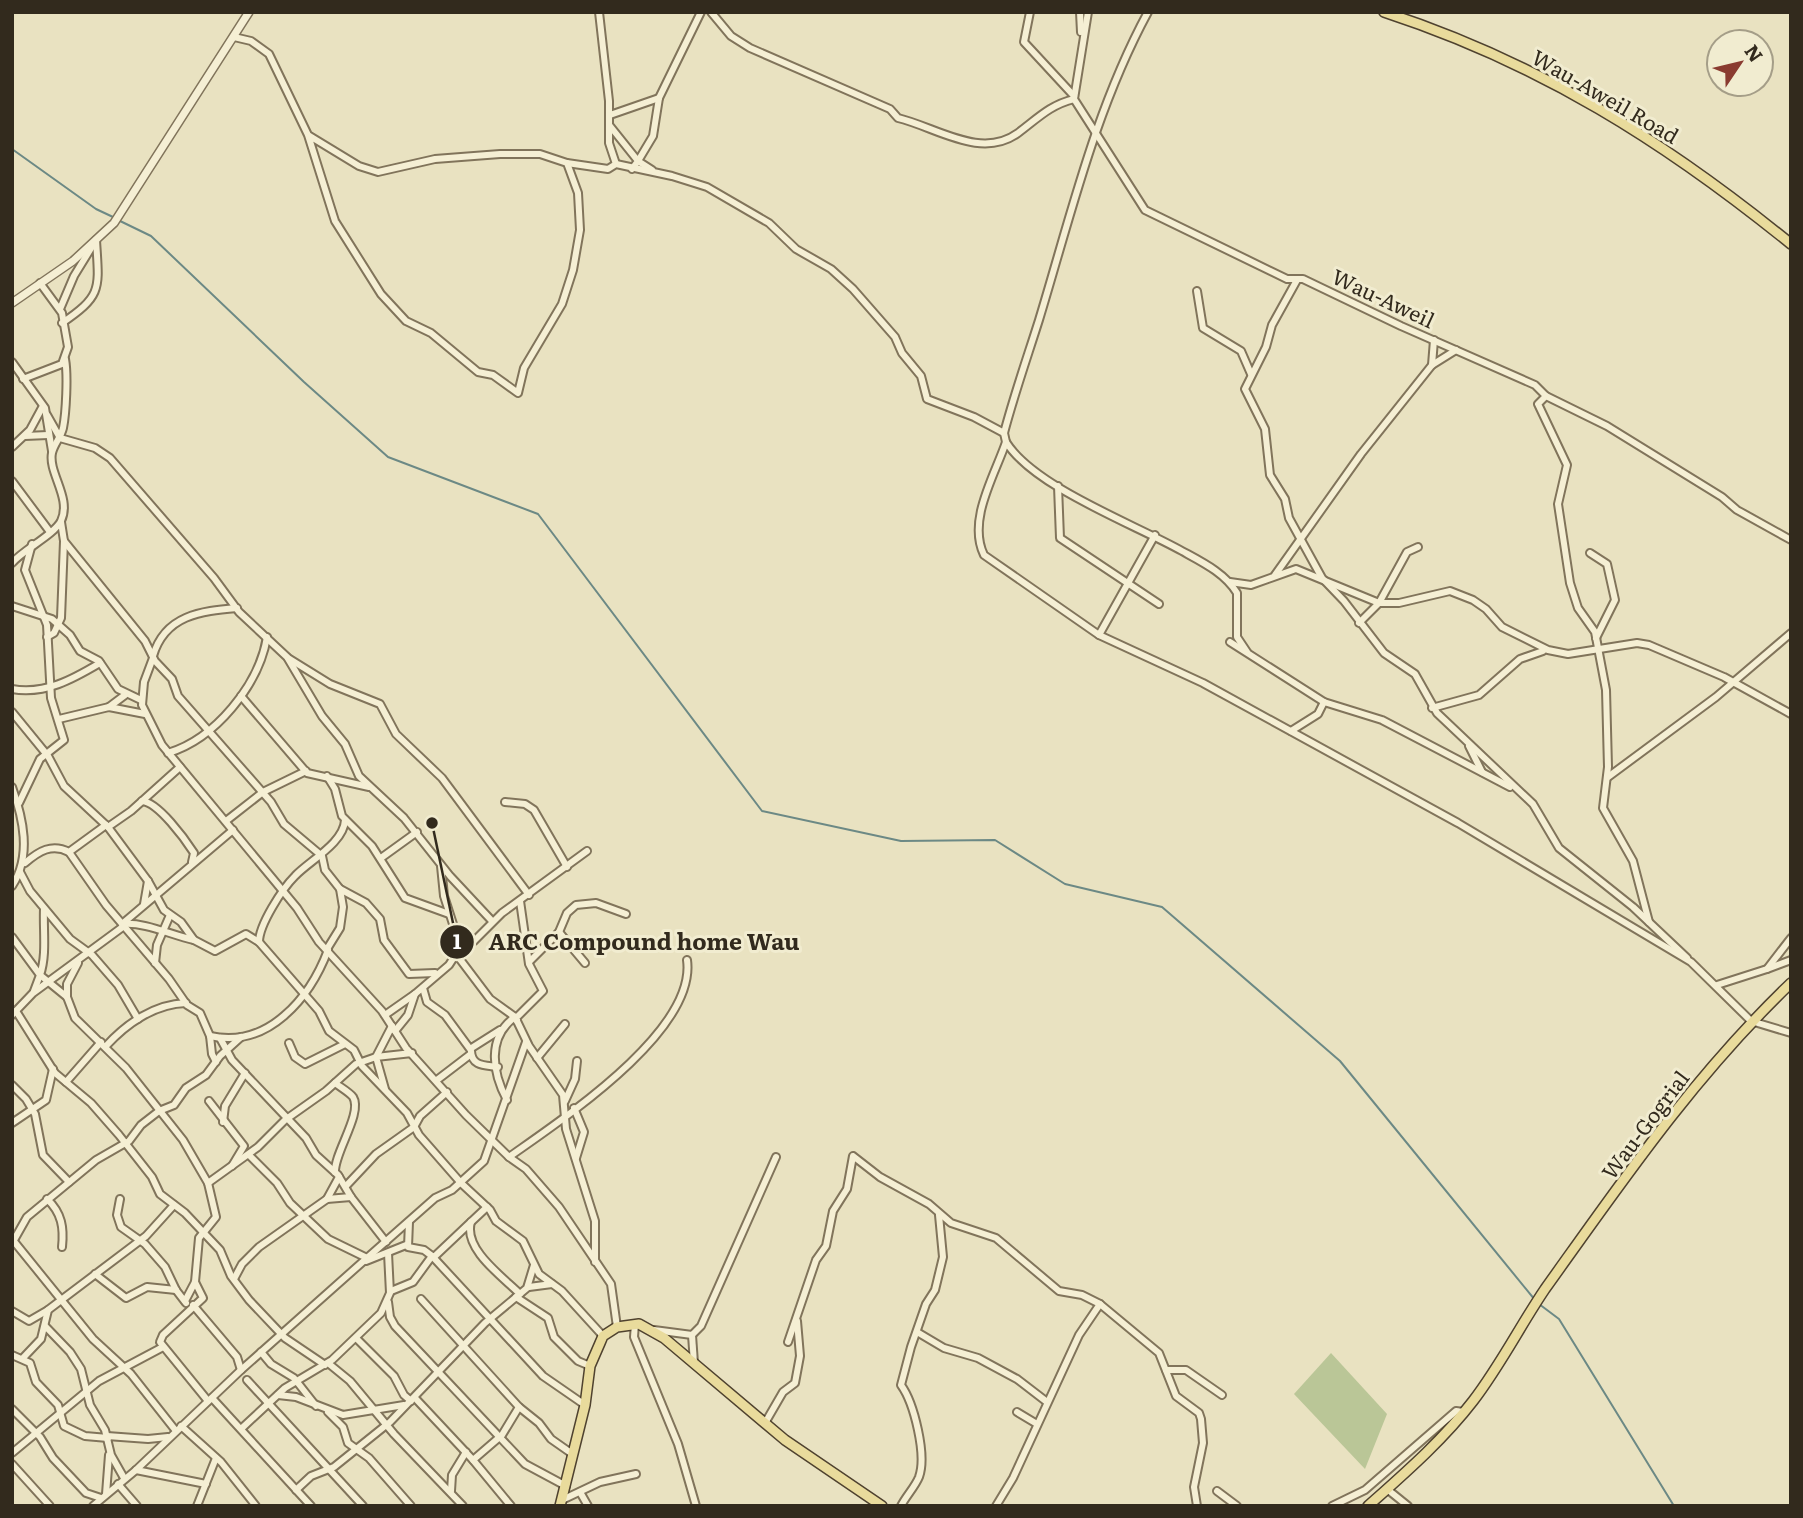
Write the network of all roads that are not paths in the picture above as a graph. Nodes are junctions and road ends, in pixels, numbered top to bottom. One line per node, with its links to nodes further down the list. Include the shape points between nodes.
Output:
1 (249, 12): 10 (street)
2 (599, 12): 14 (street)
3 (701, 12): 13 (street)
4 (711, 12): 12 (street, via 731,36 750,48 890,109 898,118 979,144 1010,138 1051,106)
5 (1030, 12): 12 (street, Wau-Aweil, via 1024,42)
6 (1080, 12): 11 (street)
7 (1088, 12): 11 (street)
8 (1148, 12): 16 (street, via 1125,55)
9 (1384, 12): 24 (main road, Wau-Aweil Road, via 1552,80 1693,166)
10 (234, 37): 17 (street, via 251,41 269,54); 23 (street, via 114,223)
11 (1082, 45): 12 (street)
12 (1074, 97): 16 (street, Wau-Aweil)
13 (659, 98): 14 (street); 18 (street, via 653,136)
14 (610, 115): 15 (street)
15 (610, 127): 18 (street); 20 (street, via 609,143)
16 (1096, 132): 25 (street, Wau-Aweil, via 1145,210 1287,279); 41 (street)
17 (308, 135): 19 (street, via 359,166 378,172 435,159 500,154 540,154); 19 (street, via 335,221 381,294 406,321 431,333 478,372 493,375 518,393 527,363 562,304 573,270 580,230 578,193)
18 (638, 161): 21 (street); 22 (street)
19 (567, 163): 20 (street, via 608,169)
20 (616, 164): 21 (street)
21 (632, 169): 22 (street)
22 (655, 172): 41 (street, via 707,187 769,223 796,249 824,264 888,328 921,376 927,399)
23 (96, 240): 26 (street); 29 (street); 30 (street, via 95,295 90,304)
24 (1791, 244)
25 (1297, 279): 31 (street, Wau-Aweil); 36 (street)
26 (40, 283): 28 (street); 29 (street)
27 (1198, 291): 36 (street, via 1203,327 1241,351)
28 (12, 303)
29 (60, 309): 30 (street)
30 (62, 323): 33 (street, via 68,345)
31 (1434, 340): 32 (street, Wau-Aweil); 35 (street)
32 (1456, 350): 35 (street); 38 (street, Wau-Aweil, via 1535,385)
33 (65, 359): 37 (street, via 48,371); 44 (street, via 68,379)
34 (12, 362): 37 (street)
35 (1432, 365): 53 (street)
36 (1251, 374): 53 (street, via 1245,388 1265,429 1270,475)
37 (23, 379): 39 (street)
38 (1546, 396): 54 (street, Wau-Aweil, via 1607,426); 75 (street, via 1538,404 1567,465 1558,504 1570,583 1578,608 1595,632)
39 (43, 406): 40 (street); 43 (street)
40 (47, 415): 42 (street); 44 (street)
41 (1003, 433): 45 (street)
42 (48, 435): 43 (street); 47 (street)
43 (25, 436): 46 (street)
44 (60, 438): 47 (street); 67 (street, via 95,448 110,458)
45 (1006, 442): 49 (street, via 1026,467); 72 (street, via 982,506 980,547 991,561)
46 (12, 447)
47 (52, 452): 50 (street, via 62,496)
48 (12, 481): 51 (street)
49 (1058, 486): 52 (street); 62 (street, via 1059,536)
50 (61, 522): 51 (street); 55 (street)
51 (50, 532): 56 (street)
52 (1155, 535): 62 (street); 63 (street)
53 (1300, 539): 60 (street); 61 (street)
54 (1791, 540)
55 (65, 541): 70 (street); 80 (street)
56 (32, 544): 59 (street); 68 (street, via 24,570)
57 (1418, 547): 64 (street, via 1403,558)
58 (1590, 553): 75 (street, via 1607,564 1615,593)
59 (12, 563)
60 (1274, 576): 61 (street, via 1296,569); 63 (street, via 1251,585)
61 (1322, 578): 64 (street); 69 (street)
62 (1128, 582): 65 (street); 72 (street)
63 (1230, 582): 79 (street, via 1239,600 1237,637)
64 (1379, 603): 69 (street); 78 (street, via 1450,591 1473,600 1502,627)
65 (1159, 604)
66 (12, 606): 68 (street)
67 (236, 608): 74 (street); 80 (street, via 188,615 162,637)
68 (43, 614): 70 (street); 73 (street)
69 (1359, 623): 91 (street, via 1384,653 1415,674)
70 (59, 625): 73 (street); 82 (street, via 80,651)
71 (1791, 633): 83 (street)
72 (1099, 635): 97 (street, via 1203,683)
73 (47, 637): 84 (street)
74 (267, 638): 81 (street); 87 (street, via 258,671)
75 (1595, 641): 77 (street)
76 (1230, 642): 79 (street)
77 (1597, 649): 78 (street, via 1569,654); 83 (street, via 1649,645); 105 (street, via 1609,708)
78 (1548, 650): 91 (street, via 1520,659 1479,695)
79 (1247, 652): 89 (street)
80 (153, 657): 88 (street); 96 (street, via 172,679 178,695)
81 (287, 657): 107 (street, via 322,716 345,744 356,773); 139 (street, via 335,687 380,704 396,734 442,778)
82 (100, 663): 84 (street); 86 (street)
83 (1733, 683): 94 (street); 105 (street)
84 (51, 687): 85 (street); 95 (street)
85 (12, 689)
86 (125, 695): 88 (street); 90 (street)
87 (242, 696): 96 (street); 102 (street)
88 (141, 700): 93 (street)
89 (1324, 702): 97 (street, via 1318,715); 103 (street, via 1382,720)
90 (109, 707): 93 (street); 95 (street)
91 (1433, 708): 98 (street)
92 (12, 712): 100 (street)
93 (145, 714): 99 (street)
94 (1791, 714)
95 (59, 719): 100 (street, via 64,742)
96 (210, 729): 99 (street, via 193,744); 110 (street)
97 (1291, 731): 163 (street, via 1458,823)
98 (1468, 744): 103 (street); 108 (street)
99 (169, 753): 101 (street)
100 (46, 754): 113 (street); 119 (street, via 68,792)
101 (180, 767): 109 (street); 118 (street)
102 (306, 771): 104 (street); 110 (street)
103 (1482, 772): 108 (street)
104 (327, 775): 107 (street); 117 (street)
105 (1607, 779): 148 (street, via 1603,807 1633,861)
106 (12, 787): 113 (street)
107 (372, 787): 122 (street)
108 (1518, 791): 148 (street, via 1541,815 1559,848)
109 (152, 792): 111 (street); 114 (street)
110 (263, 792): 118 (street); 126 (street, via 284,824)
111 (142, 801): 114 (street); 119 (street)
112 (505, 802): 131 (street, via 534,810)
113 (19, 803): 115 (street)
114 (155, 806): 132 (street, via 194,853)
115 (20, 815): 116 (street); 128 (street)
116 (12, 816)
117 (345, 820): 120 (street); 123 (street)
118 (226, 821): 121 (street)
119 (107, 826): 125 (street); 134 (street)
120 (356, 829): 123 (street); 127 (street)
121 (233, 830): 132 (street); 138 (street)
122 (417, 832): 127 (street); 129 (street)
123 (341, 834): 126 (street)
124 (587, 851): 131 (street)
125 (69, 852): 128 (street, via 51,847); 149 (street)
126 (319, 853): 136 (street); 138 (street)
127 (381, 858): 144 (street, via 407,900)
128 (23, 864): 133 (street)
129 (441, 864): 144 (street); 147 (street)
130 (12, 866): 133 (street)
131 (567, 867): 139 (street)
132 (188, 868): 140 (street)
133 (19, 873): 135 (street); 137 (street)
134 (148, 881): 140 (street); 142 (street)
135 (12, 885): 137 (street)
136 (340, 889): 156 (street, via 342,924); 167 (street, via 366,903 380,919 384,940 409,974)
137 (30, 891): 143 (street)
138 (282, 894): 155 (street, via 262,923); 156 (street)
139 (529, 895): 141 (street)
140 (158, 896): 142 (street); 146 (street)
141 (520, 901): 147 (street); 162 (street)
142 (143, 906): 149 (street)
143 (44, 908): 158 (street, via 72,942); 168 (street)
144 (449, 914): 157 (street)
145 (626, 914): 150 (street, via 601,904 580,903 567,913)
146 (170, 915): 151 (street); 154 (street)
147 (492, 921): 157 (street)
148 (1650, 923): 163 (street)
149 (123, 925): 151 (street, via 142,924); 158 (street); 164 (street)
150 (559, 932): 162 (street); 165 (street)
151 (162, 933): 154 (street); 164 (street)
152 (12, 937): 168 (street)
153 (1791, 938): 166 (street)
154 (194, 940): 155 (street, via 215,951 246,934)
155 (259, 943): 175 (street)
156 (327, 949): 175 (street); 179 (street)
157 (459, 951): 167 (street, via 449,965); 181 (street, via 491,999)
158 (88, 952): 161 (street); 180 (street, via 118,985)
159 (687, 960): 214 (street, via 684,995 670,1020 648,1045)
160 (1791, 960): 166 (street)
161 (79, 961): 169 (street); 176 (street, via 67,984)
162 (529, 962): 181 (street, via 543,991)
163 (1691, 962): 171 (street)
164 (155, 963): 177 (street)
165 (584, 963)
166 (1767, 969): 171 (street)
167 (435, 973): 172 (street)
168 (40, 975): 169 (street); 173 (street)
169 (47, 983): 173 (street); 176 (street)
170 (1791, 984): 182 (main road, Wau-Gogrial)
171 (1717, 985): 182 (street)
172 (423, 988): 174 (street); 195 (street, via 427,1002 444,1015)
173 (33, 993): 178 (street)
174 (415, 994): 179 (street); 184 (street, via 408,1015)
175 (303, 995): 188 (street, via 273,1025); 193 (street, via 329,1031)
176 (67, 997): 192 (street, via 75,1018)
177 (186, 1003): 180 (street, via 168,1005); 187 (street, via 199,1012)
178 (15, 1010): 203 (street)
179 (385, 1015): 184 (street)
180 (138, 1019): 192 (street)
181 (516, 1019): 185 (street); 190 (street)
182 (1751, 1021): 186 (street); 311 (main road, Wau-Gogrial, via 1681,1101)
183 (565, 1024): 198 (street)
184 (393, 1029): 196 (street); 197 (street)
185 (500, 1030): 195 (street); 202 (street, via 494,1045)
186 (1791, 1033)
187 (210, 1036): 189 (street); 200 (street)
188 (241, 1037): 189 (street); 194 (street)
189 (220, 1038): 194 (street)
190 (526, 1042): 198 (street); 211 (street)
191 (289, 1043): 193 (street, via 295,1057 305,1064)
192 (104, 1044): 206 (street); 216 (street)
193 (345, 1044): 201 (street, via 356,1052)
194 (226, 1050): 200 (street); 204 (street)
195 (471, 1051): 202 (street, via 478,1064); 205 (street)
196 (412, 1053): 197 (street); 205 (street)
197 (376, 1057): 201 (street); 210 (street)
198 (537, 1058): 213 (street)
199 (577, 1061): 213 (street)
200 (216, 1062): 216 (street, via 174,1105)
201 (360, 1063): 207 (street); 210 (street)
202 (498, 1067): 211 (street)
203 (53, 1069): 206 (street); 215 (street, via 48,1096)
204 (245, 1073): 218 (street); 219 (street, via 225,1106)
205 (437, 1080): 209 (street)
206 (66, 1082): 223 (street)
207 (335, 1083): 218 (street); 229 (street, via 355,1104 346,1138 335,1157)
208 (12, 1085): 215 (street)
209 (447, 1092): 221 (street); 222 (street)
210 (387, 1095): 221 (street)
211 (507, 1100): 222 (street)
212 (209, 1101): 219 (street)
213 (565, 1101): 217 (street)
214 (574, 1108): 217 (street); 227 (street, via 584,1132)
215 (33, 1110): 220 (street); 230 (street, via 41,1151)
216 (159, 1111): 223 (street); 231 (street)
217 (565, 1116): 225 (street); 227 (street)
218 (287, 1118): 224 (street); 229 (street)
219 (223, 1122): 228 (street, via 244,1147)
220 (12, 1123)
221 (414, 1126): 232 (street); 233 (street, via 376,1154)
222 (493, 1142): 225 (street); 232 (street, via 484,1161)
223 (125, 1143): 230 (street); 238 (street, via 158,1191)
224 (249, 1154): 228 (street); 241 (street)
225 (509, 1157): 254 (street, via 555,1202)
226 (776, 1157): 279 (street, via 701,1326)
227 (576, 1158): 254 (street, via 595,1221)
228 (232, 1166): 231 (street)
229 (337, 1174): 233 (street); 237 (street)
230 (69, 1182): 235 (street)
231 (208, 1183): 244 (street, via 216,1217)
232 (461, 1183): 239 (street); 242 (street)
233 (346, 1186): 234 (street)
234 (351, 1198): 237 (street); 247 (street)
235 (47, 1199): 245 (street, via 23,1220); 249 (street, via 59,1213)
236 (120, 1199): 246 (street, via 120,1225)
237 (327, 1199): 241 (street)
238 (174, 1205): 244 (street); 246 (street)
239 (487, 1207): 243 (street); 253 (street, via 496,1221 523,1241)
240 (939, 1215): 267 (street, via 963,1230 982,1231 996,1238 1059,1291); 271 (street, via 853,1156 847,1189 833,1211 826,1246); 277 (street, via 943,1257)
241 (306, 1216): 252 (street, via 332,1242); 256 (street, via 255,1250)
242 (410, 1220): 247 (street); 248 (street)
243 (471, 1222): 251 (street); 262 (street, via 475,1247)
244 (202, 1232): 256 (street, via 222,1252); 257 (street)
245 (13, 1239): 263 (street)
246 (139, 1241): 255 (street); 260 (street, via 165,1267)
247 (386, 1242): 252 (street)
248 (406, 1245): 250 (street); 251 (street)
249 (62, 1247)
250 (388, 1253): 252 (street); 261 (street)
251 (433, 1256): 261 (street, via 412,1282); 272 (street)
252 (364, 1260): 278 (street)
253 (533, 1261): 258 (street, via 539,1274); 259 (street)
254 (595, 1262): 275 (street, via 614,1291)
255 (95, 1274): 260 (street, via 126,1298 147,1287); 263 (street)
256 (234, 1279): 278 (street)
257 (195, 1282): 265 (street); 268 (street, via 203,1298)
258 (554, 1285): 259 (street); 280 (street)
259 (527, 1287): 262 (street)
260 (176, 1290): 265 (street)
261 (391, 1291): 266 (street)
262 (518, 1296): 272 (street); 290 (street, via 547,1316 554,1337 578,1361)
263 (62, 1299): 269 (street); 291 (street, via 93,1339)
264 (421, 1299): 284 (street)
265 (185, 1301): 268 (street)
266 (388, 1302): 281 (street); 294 (street, via 393,1323)
267 (1100, 1304): 293 (street, via 1159,1353); 302 (street, via 1079,1335)
268 (192, 1306): 283 (street, via 162,1336); 292 (street, via 237,1357)
269 (48, 1310): 270 (street, via 29,1321); 274 (street)
270 (12, 1311)
271 (798, 1311): 282 (street); 313 (street, via 800,1356 795,1383 783,1392)
272 (490, 1319): 284 (street); 304 (street, via 543,1376)
273 (635, 1324): 275 (main road); 276 (main road); 353 (street, via 634,1337 678,1444)
274 (46, 1327): 287 (street, via 39,1343); 297 (street, via 73,1355)
275 (617, 1327): 280 (main road)
276 (653, 1330): 279 (street); 288 (main road)
277 (917, 1332): 302 (street, via 944,1348 978,1358); 355 (street, via 901,1385 910,1397 919,1431 920,1476)
278 (281, 1335): 285 (street); 289 (street)
279 (692, 1335): 288 (street)
280 (603, 1336): 290 (main road)
281 (356, 1338): 289 (street); 301 (street, via 394,1376)
282 (788, 1342)
283 (163, 1347): 291 (street); 300 (street)
284 (466, 1347): 294 (street); 306 (street)
285 (261, 1352): 292 (street); 296 (street)
286 (12, 1355): 287 (street)
287 (23, 1359): 312 (street, via 56,1403)
288 (691, 1361): 313 (main road)
289 (326, 1364): 296 (street); 307 (street, via 349,1381)
290 (590, 1366): 304 (main road)
291 (124, 1367): 297 (street); 317 (street)
292 (241, 1370): 300 (street)
293 (1166, 1370): 299 (street, via 1186,1370); 357 (street, via 1176,1396 1201,1419 1203,1443 1194,1487)
294 (440, 1372): 301 (street); 320 (street)
295 (247, 1380): 303 (street)
296 (296, 1380): 298 (street); 305 (street)
297 (88, 1392): 312 (street); 319 (street)
298 (278, 1395): 303 (street); 305 (street)
299 (1222, 1395)
300 (210, 1400): 316 (street); 317 (street)
301 (411, 1401): 307 (street); 315 (street); 323 (street)
302 (1047, 1402): 314 (street)
303 (268, 1404): 316 (street); 330 (street)
304 (585, 1405): 325 (main road)
305 (316, 1406): 309 (street)
306 (519, 1407): 320 (street); 325 (street)
307 (372, 1408): 309 (street, via 352,1415); 315 (street)
308 (12, 1409): 318 (street)
309 (327, 1410): 321 (street, via 343,1427 346,1442)
310 (1017, 1412): 314 (street)
311 (1464, 1412): 335 (main road, Wau-Gogrial); 359 (street, via 1456,1411 1365,1490)
312 (60, 1416): 318 (street); 319 (street, via 64,1426 74,1432)
313 (765, 1423): 354 (main road)
314 (1037, 1423): 356 (street)
315 (386, 1426): 321 (street); 339 (street)
316 (241, 1429): 336 (street)
317 (176, 1431): 319 (street, via 148,1439); 326 (street); 329 (street)
318 (36, 1433): 324 (street); 340 (street, via 86,1493)
319 (108, 1437): 322 (street)
320 (500, 1437): 327 (street); 334 (street, via 531,1468)
321 (355, 1448): 330 (street); 349 (street)
322 (110, 1449): 332 (street); 340 (street)
323 (466, 1452): 327 (street); 339 (street, via 452,1475)
324 (12, 1453)
325 (571, 1453): 334 (main road)
326 (216, 1458): 333 (street); 346 (street)
327 (473, 1460): 351 (street)
328 (12, 1464): 341 (street)
329 (136, 1470): 332 (street); 333 (street)
330 (329, 1470): 336 (street, via 311,1476); 348 (street)
331 (636, 1474): 337 (street)
332 (121, 1481): 340 (street); 345 (street)
333 (206, 1484): 343 (street)
334 (566, 1486): 342 (main road)
335 (1387, 1489): 360 (main road, Wau-Gogrial); 361 (street)
336 (296, 1490): 347 (street)
337 (580, 1492): 342 (street); 352 (street)
338 (1217, 1492): 358 (street)
339 (451, 1493): 350 (street)
340 (100, 1501)
341 (43, 1502): 344 (street)
342 (561, 1503)
343 (199, 1505)
344 (50, 1506)
345 (136, 1506)
346 (256, 1506)
347 (311, 1506)
348 (363, 1506)
349 (411, 1506)
350 (463, 1506)
351 (511, 1506)
352 (588, 1506)
353 (696, 1506)
354 (882, 1506)
355 (901, 1506)
356 (996, 1506)
357 (1197, 1506)
358 (1237, 1506)
359 (1332, 1506)
360 (1368, 1506)
361 (1408, 1506)

